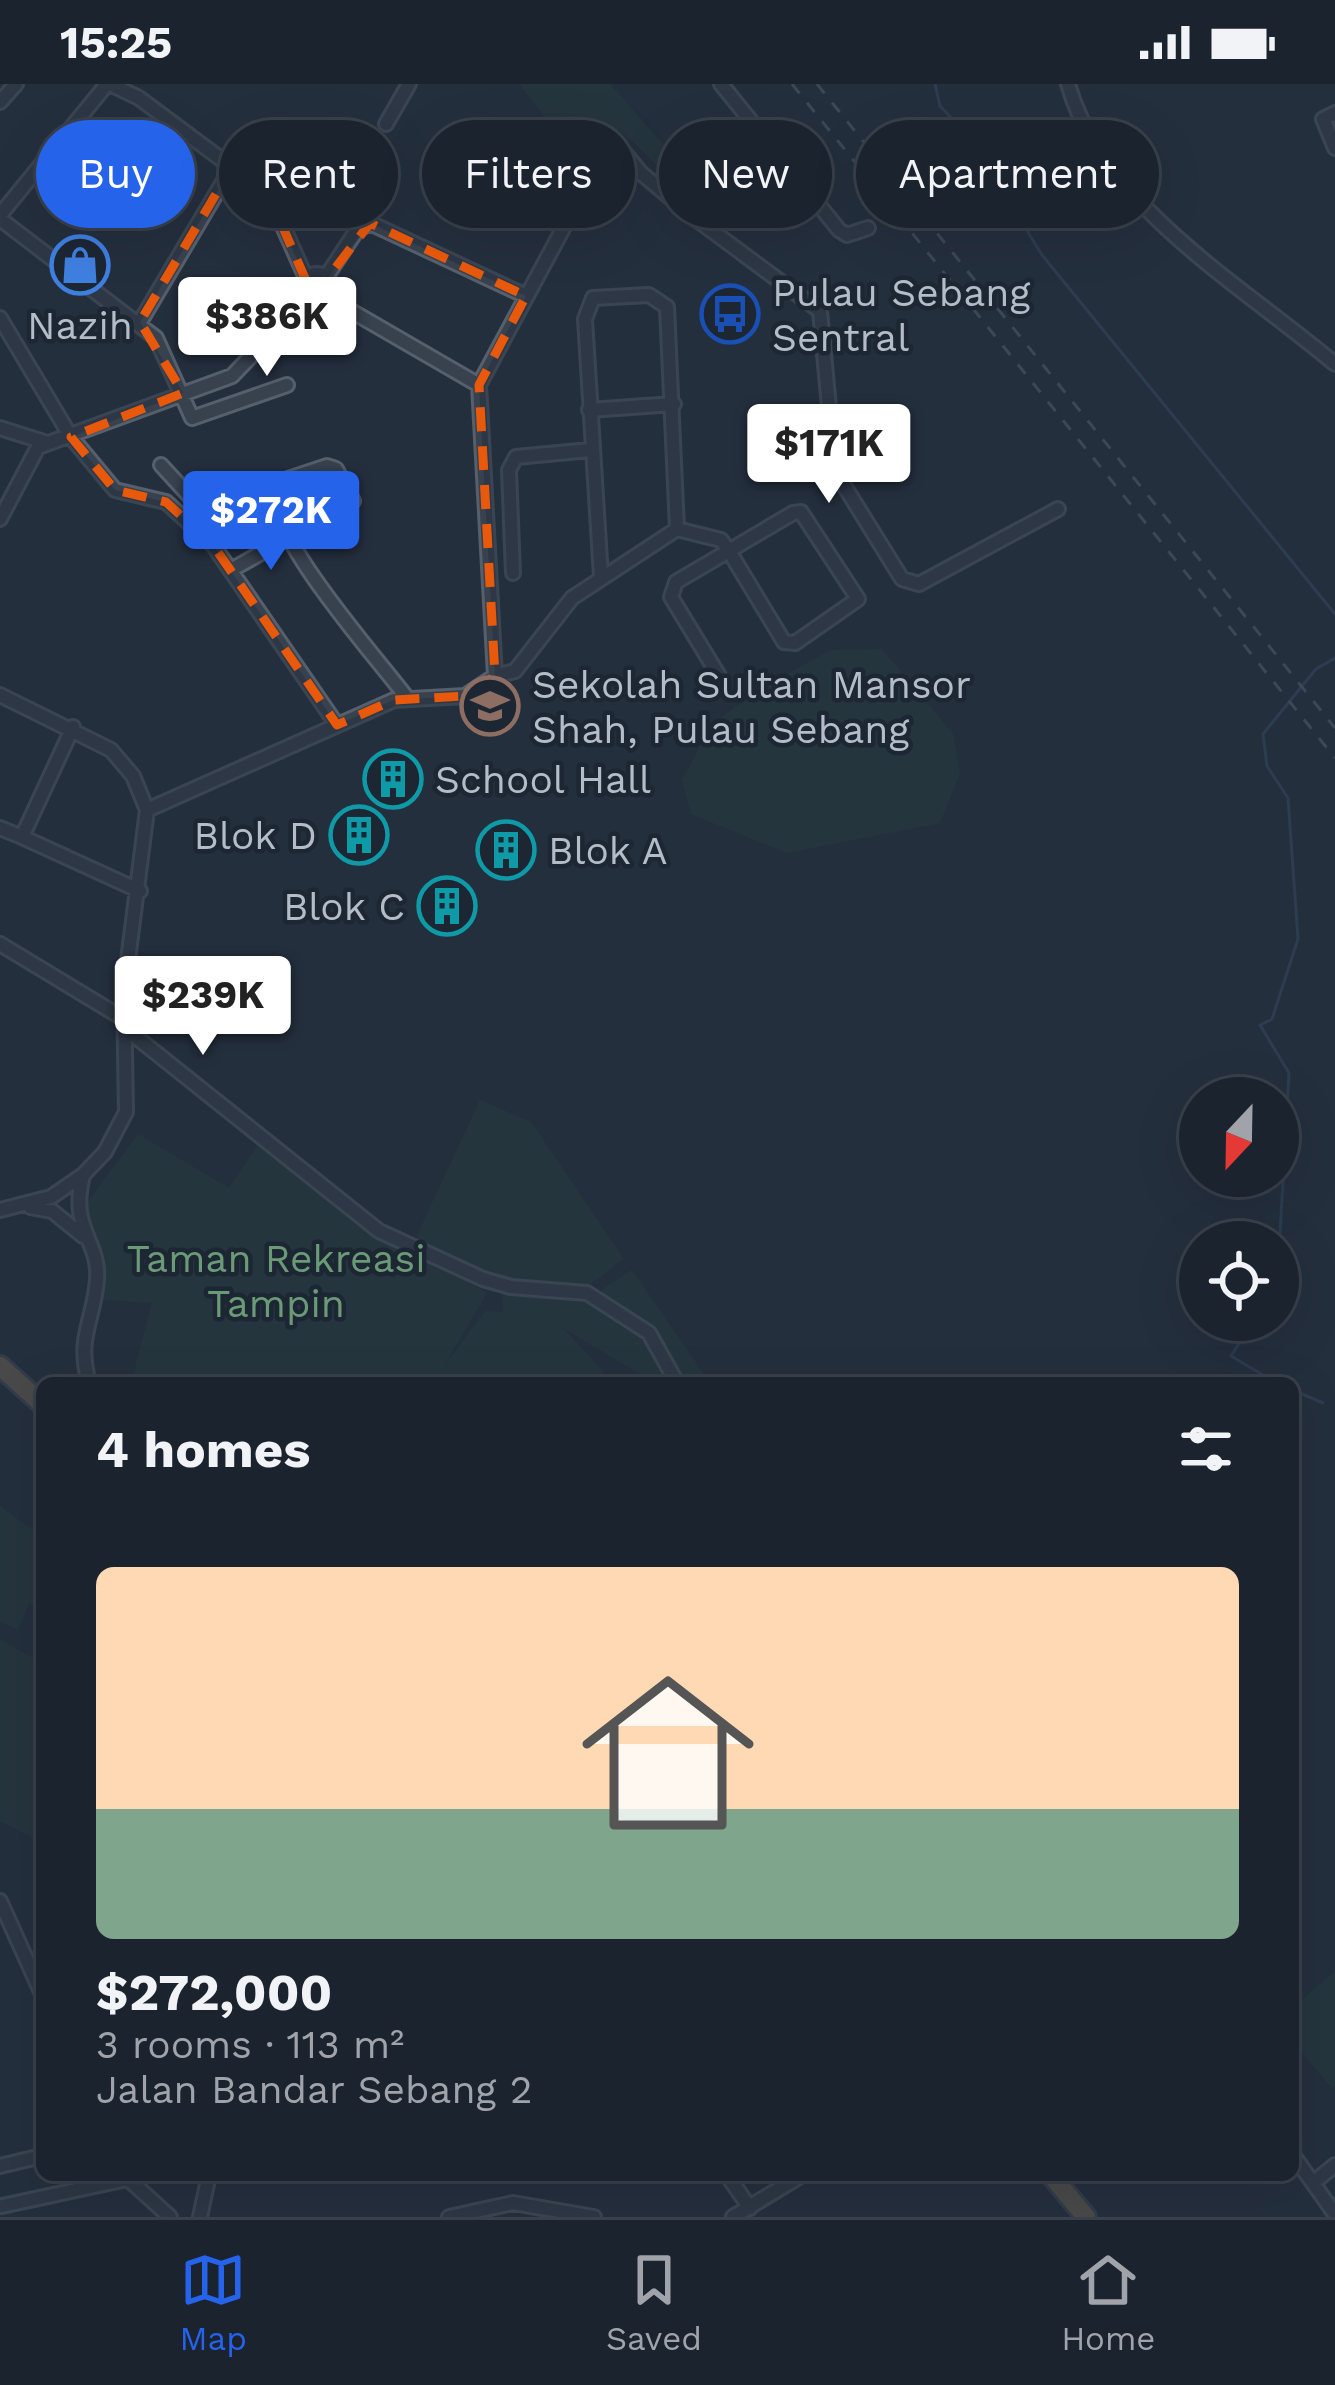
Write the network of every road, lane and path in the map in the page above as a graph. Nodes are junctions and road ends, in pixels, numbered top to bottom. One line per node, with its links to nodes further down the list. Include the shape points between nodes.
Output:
1 (16, 84): 6 (street)
2 (109, 84): 10 (street); 12 (street)
3 (409, 84): 8 (street)
4 (721, 84): 14 (street, via 839,230)
5 (1068, 84): 22 (street, via 1078,121 1157,219)
6 (0, 100)
7 (1335, 113): 9 (street, via 1323,119)
8 (388, 120)
9 (1335, 148)
10 (219, 157)
11 (219, 189): 21 (street)
12 (0, 217): 21 (street)
13 (284, 228): 16 (street)
14 (868, 228)
15 (326, 277): 16 (street); 17 (street, via 370,223); 18 (street)
16 (306, 278): 19 (street)
17 (526, 296): 24 (street); 36 (street, via 599,154 618,145 676,204 820,311 835,471 902,579 919,584)
18 (327, 297): 19 (street); 24 (street)
19 (307, 298): 25 (street, via 244,368)
20 (0, 318): 29 (street)
21 (140, 322): 25 (street, via 166,352)
22 (1335, 364)
23 (287, 385): 25 (street, via 192,418)
24 (479, 385): 45 (street)
25 (183, 394): 29 (street)
26 (674, 404): 27 (street); 27 (street, via 667,307 649,296 593,298 585,320); 39 (street)
27 (589, 410): 31 (street)
28 (3, 429): 30 (street); 32 (street)
29 (71, 437): 30 (street); 35 (street, via 115,490)
30 (47, 443): 32 (street)
31 (590, 449): 43 (street, via 524,454 513,462); 44 (street)
32 (27, 459): 37 (street)
33 (161, 465): 34 (street)
34 (175, 481): 35 (street); 38 (street)
35 (153, 495): 42 (street)
36 (1058, 509)
37 (0, 519)
38 (215, 525)
39 (677, 529): 41 (street, via 707,533); 44 (street)
40 (285, 536): 40 (street, via 353,501 336,470 276,483); 42 (street); 48 (street)
41 (729, 551): 41 (street, via 789,645 856,604 802,512); 46 (street, via 671,597)
42 (231, 570): 49 (street)
43 (513, 573)
44 (601, 577): 45 (street, via 572,598 515,671)
45 (495, 676): 48 (street, via 465,696)
46 (718, 676)
47 (0, 695): 50 (street)
48 (407, 698): 49 (street)
49 (337, 725): 51 (street)
50 (73, 727): 51 (street, via 123,763); 53 (street)
51 (147, 810): 54 (street)
52 (0, 828): 53 (street)
53 (22, 836): 54 (street)
54 (140, 891): 56 (street)
55 (0, 944): 57 (street)
56 (124, 992): 57 (street); 58 (street)
57 (89, 996): 58 (street)
58 (125, 1024): 59 (street, via 126,1112); 63 (street, via 379,1231 483,1280 587,1293 649,1333)
59 (64, 1204): 60 (street); 62 (street, via 98,1281 82,1333)
60 (0, 1210)
61 (0, 1366): 64 (highway)
62 (88, 1377)
63 (674, 1377)
64 (36, 1399)
65 (0, 1901): 66 (street)
66 (36, 1981)
67 (36, 2157): 70 (street)
68 (1299, 2163): 77 (street)
69 (1335, 2165): 77 (street)
70 (0, 2166)
71 (109, 2181): 78 (street)
72 (125, 2181): 81 (street)
73 (208, 2181): 82 (street)
74 (731, 2181): 79 (street)
75 (793, 2181): 79 (street)
76 (1056, 2181): 86 (highway)
77 (1313, 2183): 80 (street)
78 (4, 2208)
79 (750, 2208): 85 (street)
80 (1335, 2214)
81 (170, 2217)
82 (200, 2217)
83 (449, 2217): 84 (street, via 503,2203)
84 (594, 2217)
85 (734, 2217)
86 (1086, 2217)

